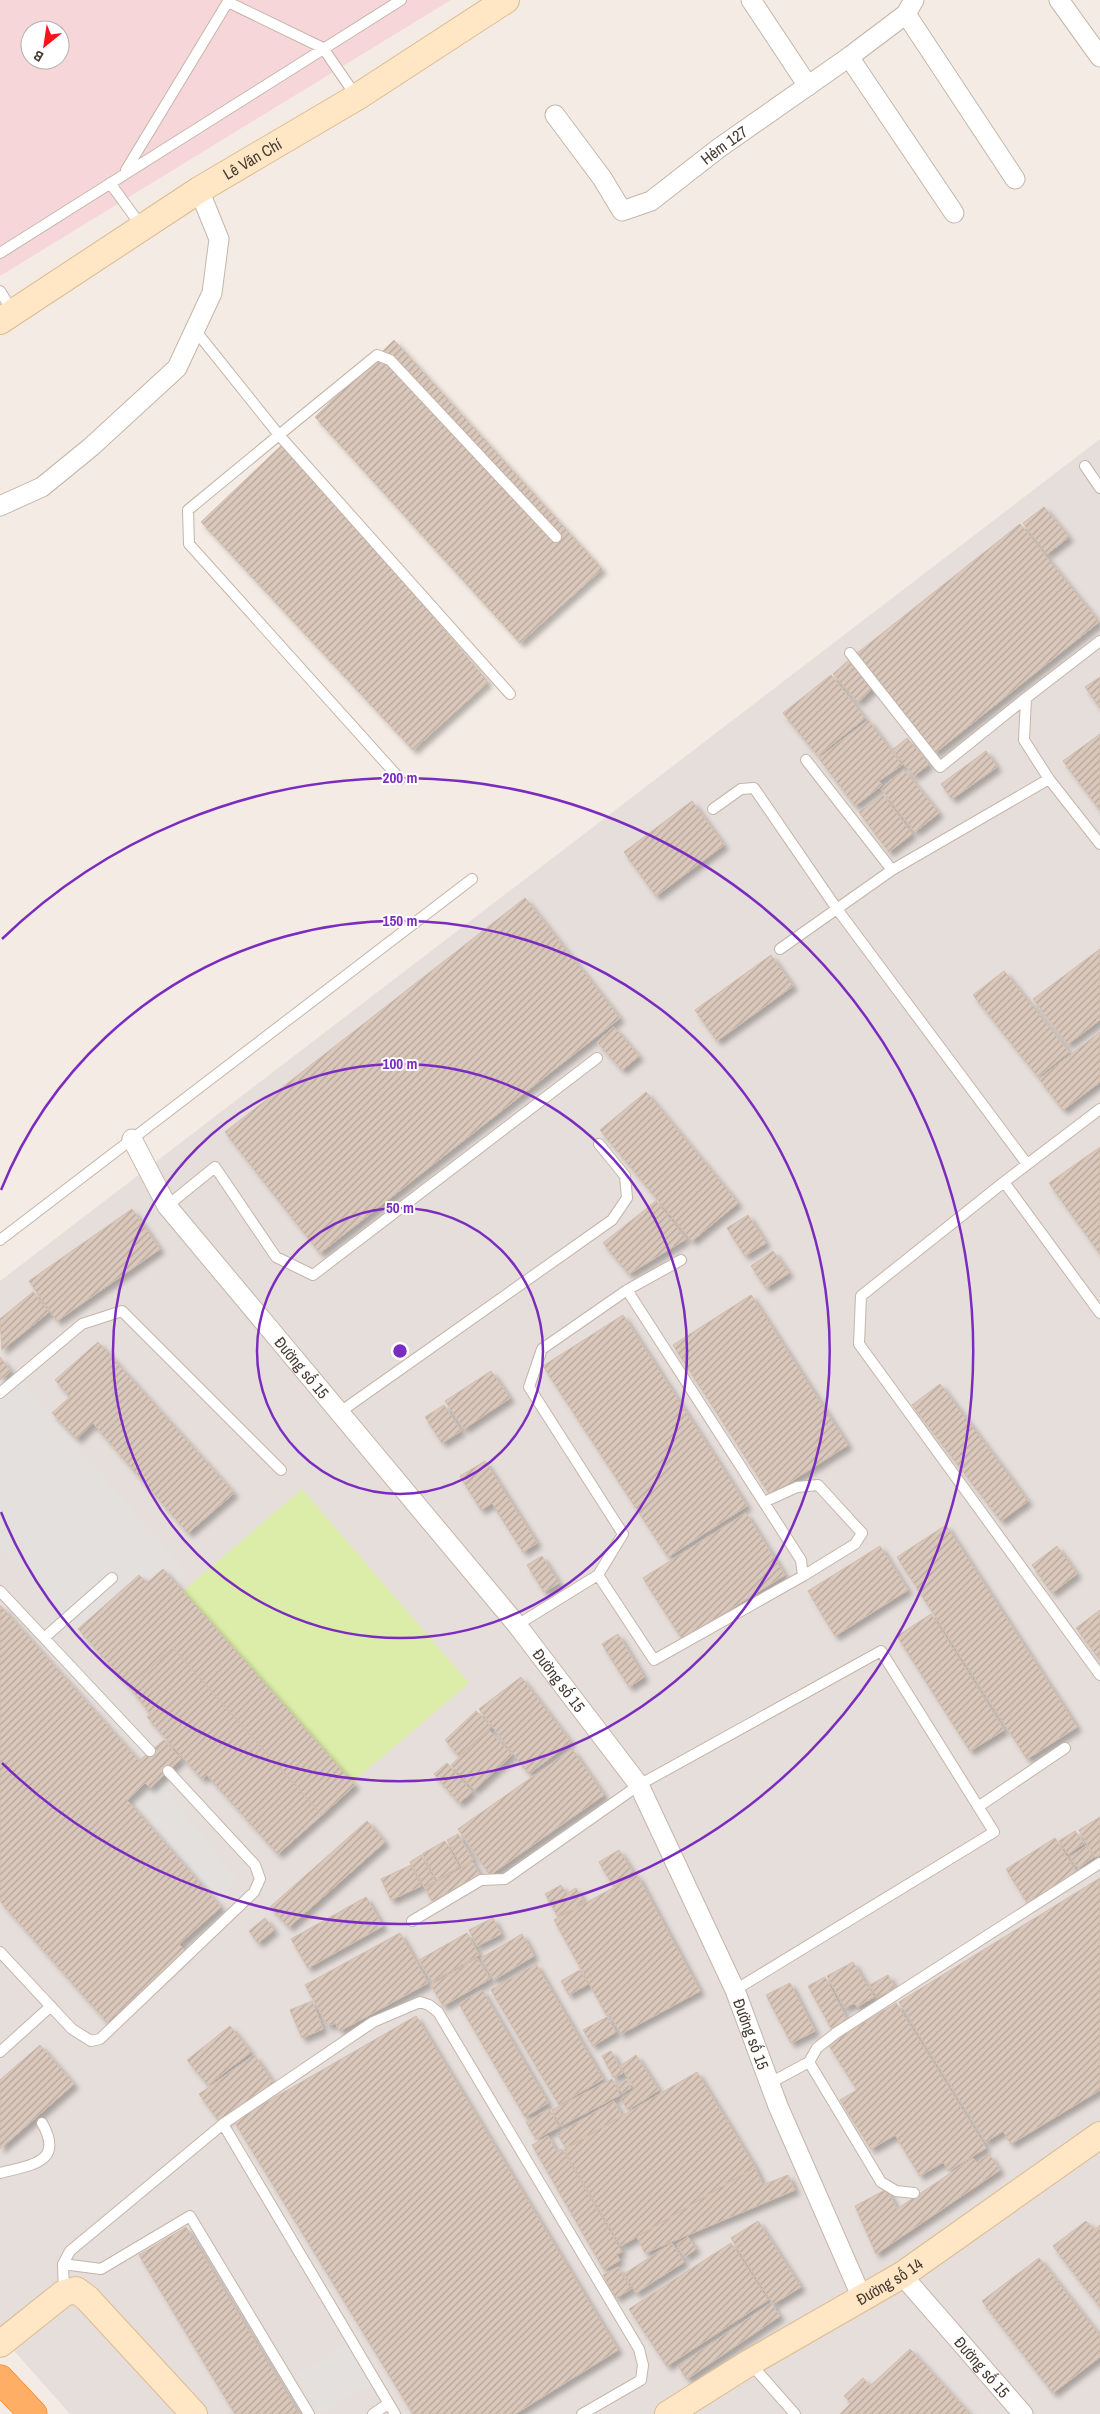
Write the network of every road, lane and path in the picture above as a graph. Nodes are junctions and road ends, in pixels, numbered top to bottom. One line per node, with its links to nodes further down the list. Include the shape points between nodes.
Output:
1 (380, 0): 8 (lane)
2 (401, 0): 8 (lane)
3 (506, 0): 13 (street, Lê Văn Chí)
4 (751, 0): 12 (street)
5 (1058, 0): 11 (street)
6 (229, 1): 9 (lane); 15 (lane)
7 (910, 7): 10 (street, Hẻm 127); 16 (street)
8 (386, 9): 9 (lane)
9 (323, 48): 13 (lane); 15 (lane)
10 (850, 57): 12 (street, Hẻm 127); 19 (street)
11 (1100, 57)
12 (808, 86): 14 (street, Hẻm 127, via 719,148 651,201 622,211)
13 (357, 97): 18 (street, Lê Văn Chí)
14 (556, 115)
15 (124, 174): 17 (lane)
16 (1015, 179)
17 (110, 183): 20 (lane); 21 (lane)
18 (199, 190): 20 (street, Lê Văn Chí); 24 (street, via 219,239 212,293)
19 (954, 213)
20 (142, 228): 23 (street, Lê Văn Chí)
21 (0, 253)
22 (0, 291): 23 (lane)
23 (7, 317)
24 (195, 330): 25 (lane); 28 (street, via 177,368 90,448 42,487)
25 (278, 434): 29 (lane, via 377,355 390,360); 32 (lane); 35 (lane, via 188,510 189,544)
26 (1085, 466): 27 (lane)
27 (1100, 488)
28 (0, 506)
29 (556, 537)
30 (1100, 641): 33 (lane)
31 (850, 653): 33 (lane, via 940,767)
32 (510, 694)
33 (1026, 698): 36 (lane, via 1024,740)
34 (806, 760): 39 (lane)
35 (400, 778)
36 (1049, 779): 38 (lane); 39 (lane)
37 (713, 809): 41 (lane, via 741,790 754,788)
38 (1100, 844)
39 (892, 870): 41 (lane)
40 (472, 879): 45 (lane)
41 (837, 909): 42 (lane); 47 (lane)
42 (780, 949)
43 (597, 1058): 49 (lane, via 313,1274 276,1256 215,1167)
44 (1100, 1109): 47 (lane)
45 (132, 1139): 49 (street, Đường số 15); 50 (lane)
46 (599, 1144): 55 (lane, via 625,1176 627,1198 612,1220)
47 (1027, 1164): 48 (lane)
48 (1004, 1182): 53 (lane); 64 (lane, via 860,1296 859,1344)
49 (167, 1206): 55 (street, Đường số 15)
50 (0, 1240)
51 (681, 1260): 52 (lane)
52 (627, 1290): 57 (lane); 58 (lane, via 542,1349 529,1387 623,1534)
53 (1100, 1313)
54 (0, 1393): 56 (lane, via 82,1324 122,1312)
55 (340, 1412): 62 (street, Đường số 15)
56 (280, 1470)
57 (764, 1502): 59 (lane, via 801,1560); 59 (lane, via 797,1487 818,1485 862,1533 855,1544)
58 (598, 1575): 59 (lane, via 654,1660); 62 (lane)
59 (803, 1576)
60 (112, 1578): 63 (lane)
61 (0, 1592): 63 (lane)
62 (517, 1625): 68 (street, Đường số 15)
63 (44, 1638): 66 (lane)
64 (1100, 1675)
65 (1065, 1748): 69 (lane)
66 (150, 1751)
67 (168, 1771): 74 (lane, via 254,1865 260,1879 254,1892 100,2039 91,2041 83,2038)
68 (639, 1785): 69 (lane, via 882,1651); 71 (lane, via 505,1879 481,1880); 73 (street, Đường số 15)
69 (978, 1807): 73 (lane, via 994,1832)
70 (1100, 1863): 76 (lane, via 836,2032 816,2048)
71 (412, 1921)
72 (0, 1952): 74 (lane)
73 (735, 1990): 77 (street, Đường số 15)
74 (51, 2006): 75 (lane)
75 (0, 2052)
76 (809, 2062): 77 (lane); 82 (lane, via 881,2182 896,2191)
77 (770, 2083): 86 (street, Đường số 15)
78 (42, 2123): 81 (lane, via 49,2135 50,2147 46,2157 39,2163)
79 (223, 2124): 83 (lane, via 70,2251); 90 (lane); 98 (lane, via 373,2022 420,2002 438,2012 639,2349 643,2365 641,2380)
80 (1100, 2135): 84 (street, Đường số 14)
81 (0, 2173)
82 (914, 2193)
83 (63, 2264): 85 (lane); 95 (lane, via 101,2269 190,2216)
84 (902, 2275): 86 (street, Đường số 14); 101 (street, Đường số 15)
85 (64, 2292): 87 (street); 94 (street, via 76,2290 87,2298)
86 (862, 2298): 88 (street, Đường số 14)
87 (0, 2344)
88 (749, 2363): 99 (street, Đường số 14); 100 (lane)
89 (0, 2379): 93 (highway)
90 (388, 2404): 96 (lane); 97 (lane)
91 (0, 2406): 92 (highway)
92 (7, 2414)
93 (33, 2414)
94 (194, 2414)
95 (308, 2414)
96 (373, 2414)
97 (396, 2414)
98 (582, 2414)
99 (668, 2414)
100 (795, 2414)
101 (1023, 2414)

